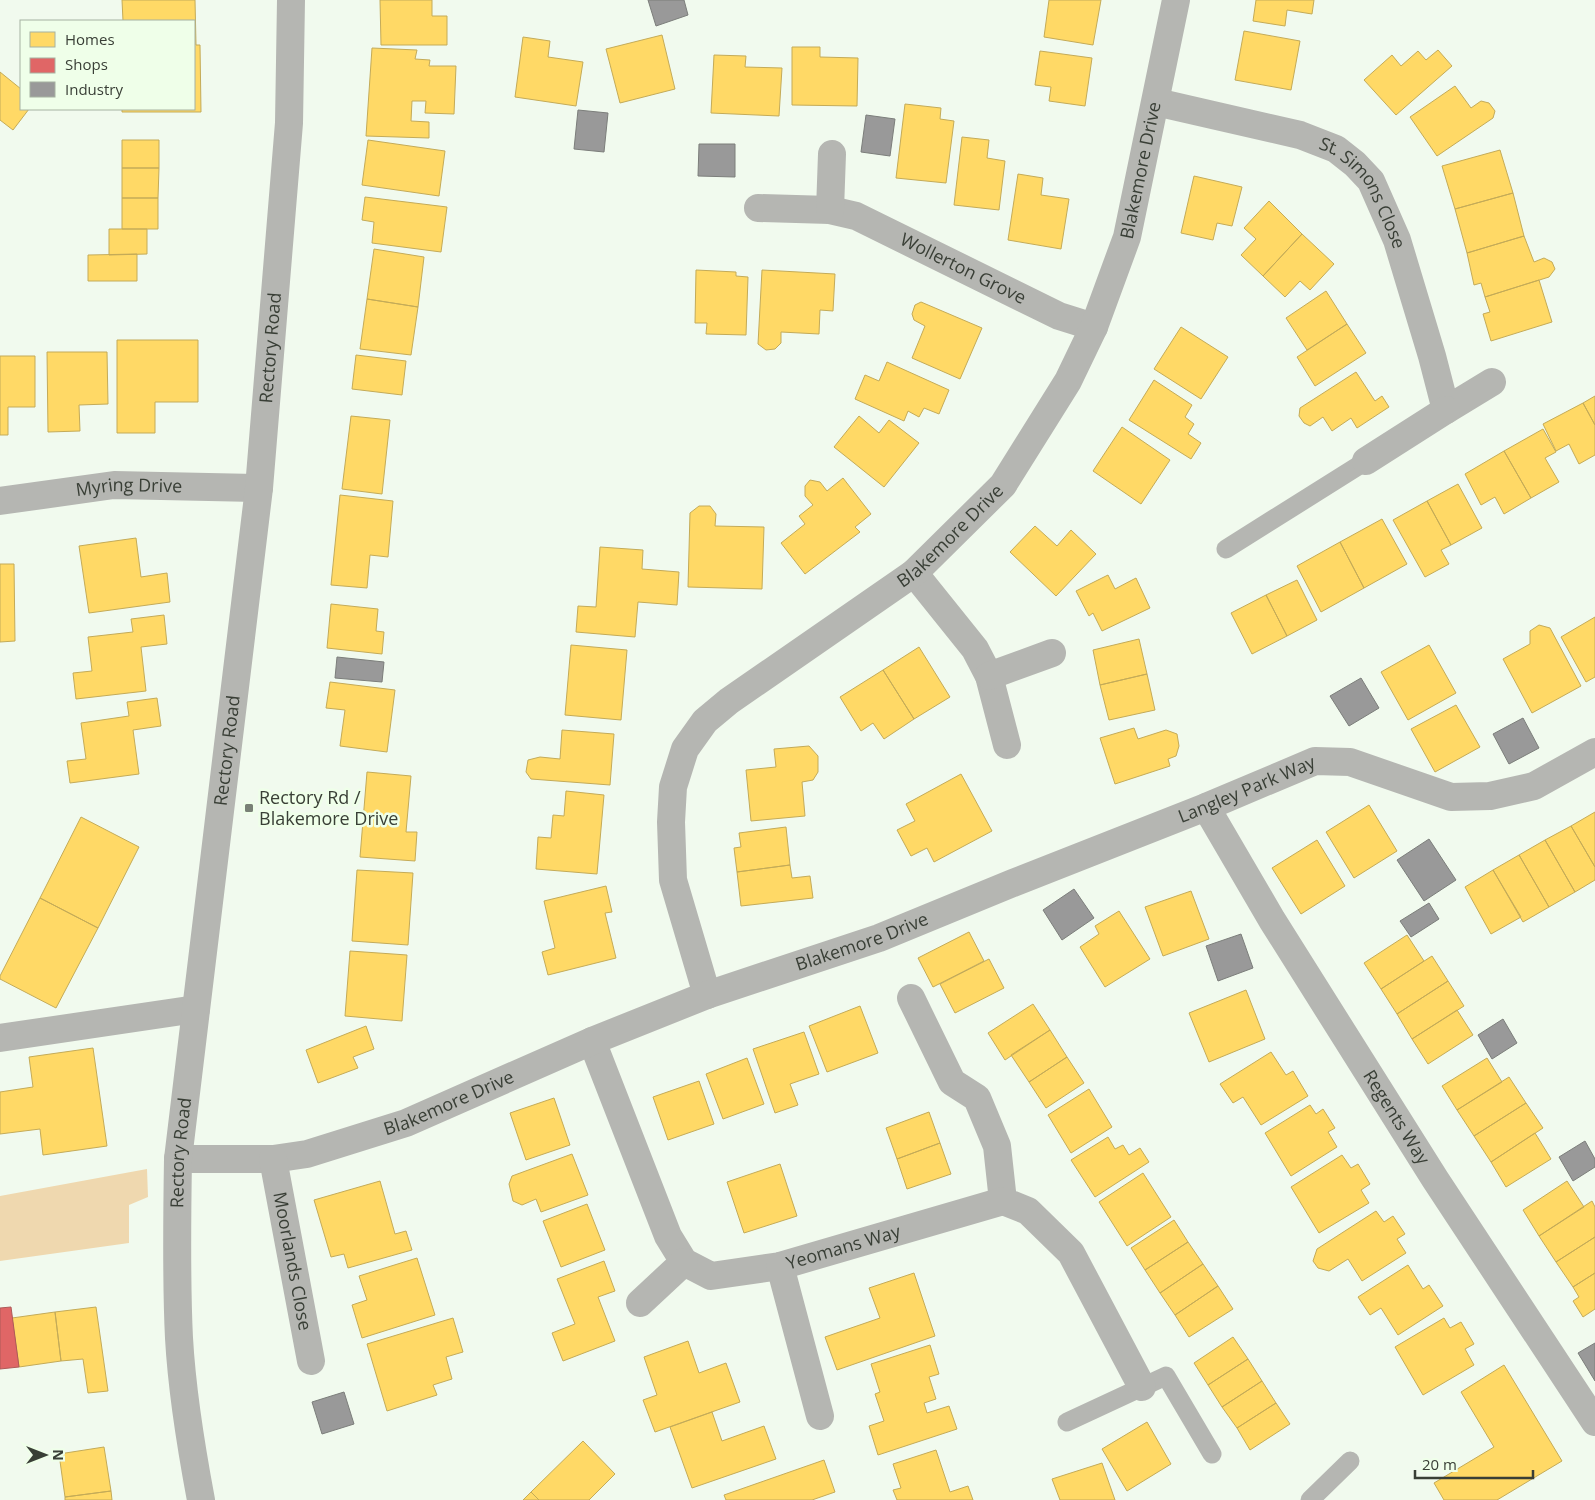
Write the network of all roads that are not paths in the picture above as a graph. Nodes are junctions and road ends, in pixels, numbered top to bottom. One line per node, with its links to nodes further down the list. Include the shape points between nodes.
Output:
1 (291, 0): 11 (street, Rectory Road, via 289,123)
2 (1176, 0): 3 (street, Blakemore Drive)
3 (1156, 102): 7 (street, Blakemore Drive, via 1127,238); 9 (street, St. Simons Close, via 1300,136 1336,149 1366,175 1397,240)
4 (832, 154): 6 (street)
5 (758, 208): 6 (street, Wollerton Grove)
6 (830, 210): 7 (street, Wollerton Grove, via 856,216 1060,316)
7 (1094, 327): 14 (street, Blakemore Drive, via 1068,381 1003,486)
8 (1492, 382): 9 (street)
9 (1446, 410): 10 (street)
10 (1366, 461): 13 (lane)
11 (259, 488): 12 (street, Myring Drive, via 114,486); 23 (street, Rectory Road)
12 (0, 501)
13 (1226, 549)
14 (914, 573): 16 (street, via 976,649); 21 (street, Blakemore Drive, via 729,701 704,721 685,749 673,787 673,880)
15 (1052, 653): 16 (street)
16 (989, 676): 17 (street)
17 (1007, 745)
18 (1595, 752): 19 (street, Langley Park Way, via 1534,786 1490,796 1451,797 1350,762 1315,761)
19 (1206, 807): 20 (street, Langley Park Way); 36 (street, Regents Way, via 1272,920 1435,1179)
20 (1013, 883): 21 (street, Blakemore Drive, via 879,938)
21 (707, 995): 25 (street, Blakemore Drive)
22 (911, 998): 28 (street, via 952,1082 977,1098 997,1146)
23 (196, 1009): 24 (street); 26 (street, Rectory Road)
24 (0, 1038)
25 (592, 1041): 27 (street, Blakemore Drive, via 406,1123 307,1154); 29 (street, via 668,1236)
26 (178, 1159): 27 (street, Blakemore Drive); 39 (street, Rectory Road, via 179,1339 190,1441)
27 (273, 1159): 32 (street, Moorlands Close)
28 (1003, 1201): 30 (street, Yeomans Way); 33 (street, via 1028,1211 1070,1253)
29 (684, 1262): 30 (street, Yeomans Way, via 711,1276); 31 (street)
30 (780, 1266): 34 (street)
31 (640, 1303)
32 (311, 1361)
33 (1142, 1387): 35 (lane); 37 (lane, via 1166,1376)
34 (820, 1416)
35 (1067, 1422)
36 (1595, 1422)
37 (1212, 1454)
38 (1350, 1460): 40 (lane)
39 (201, 1500)
40 (1310, 1500)

